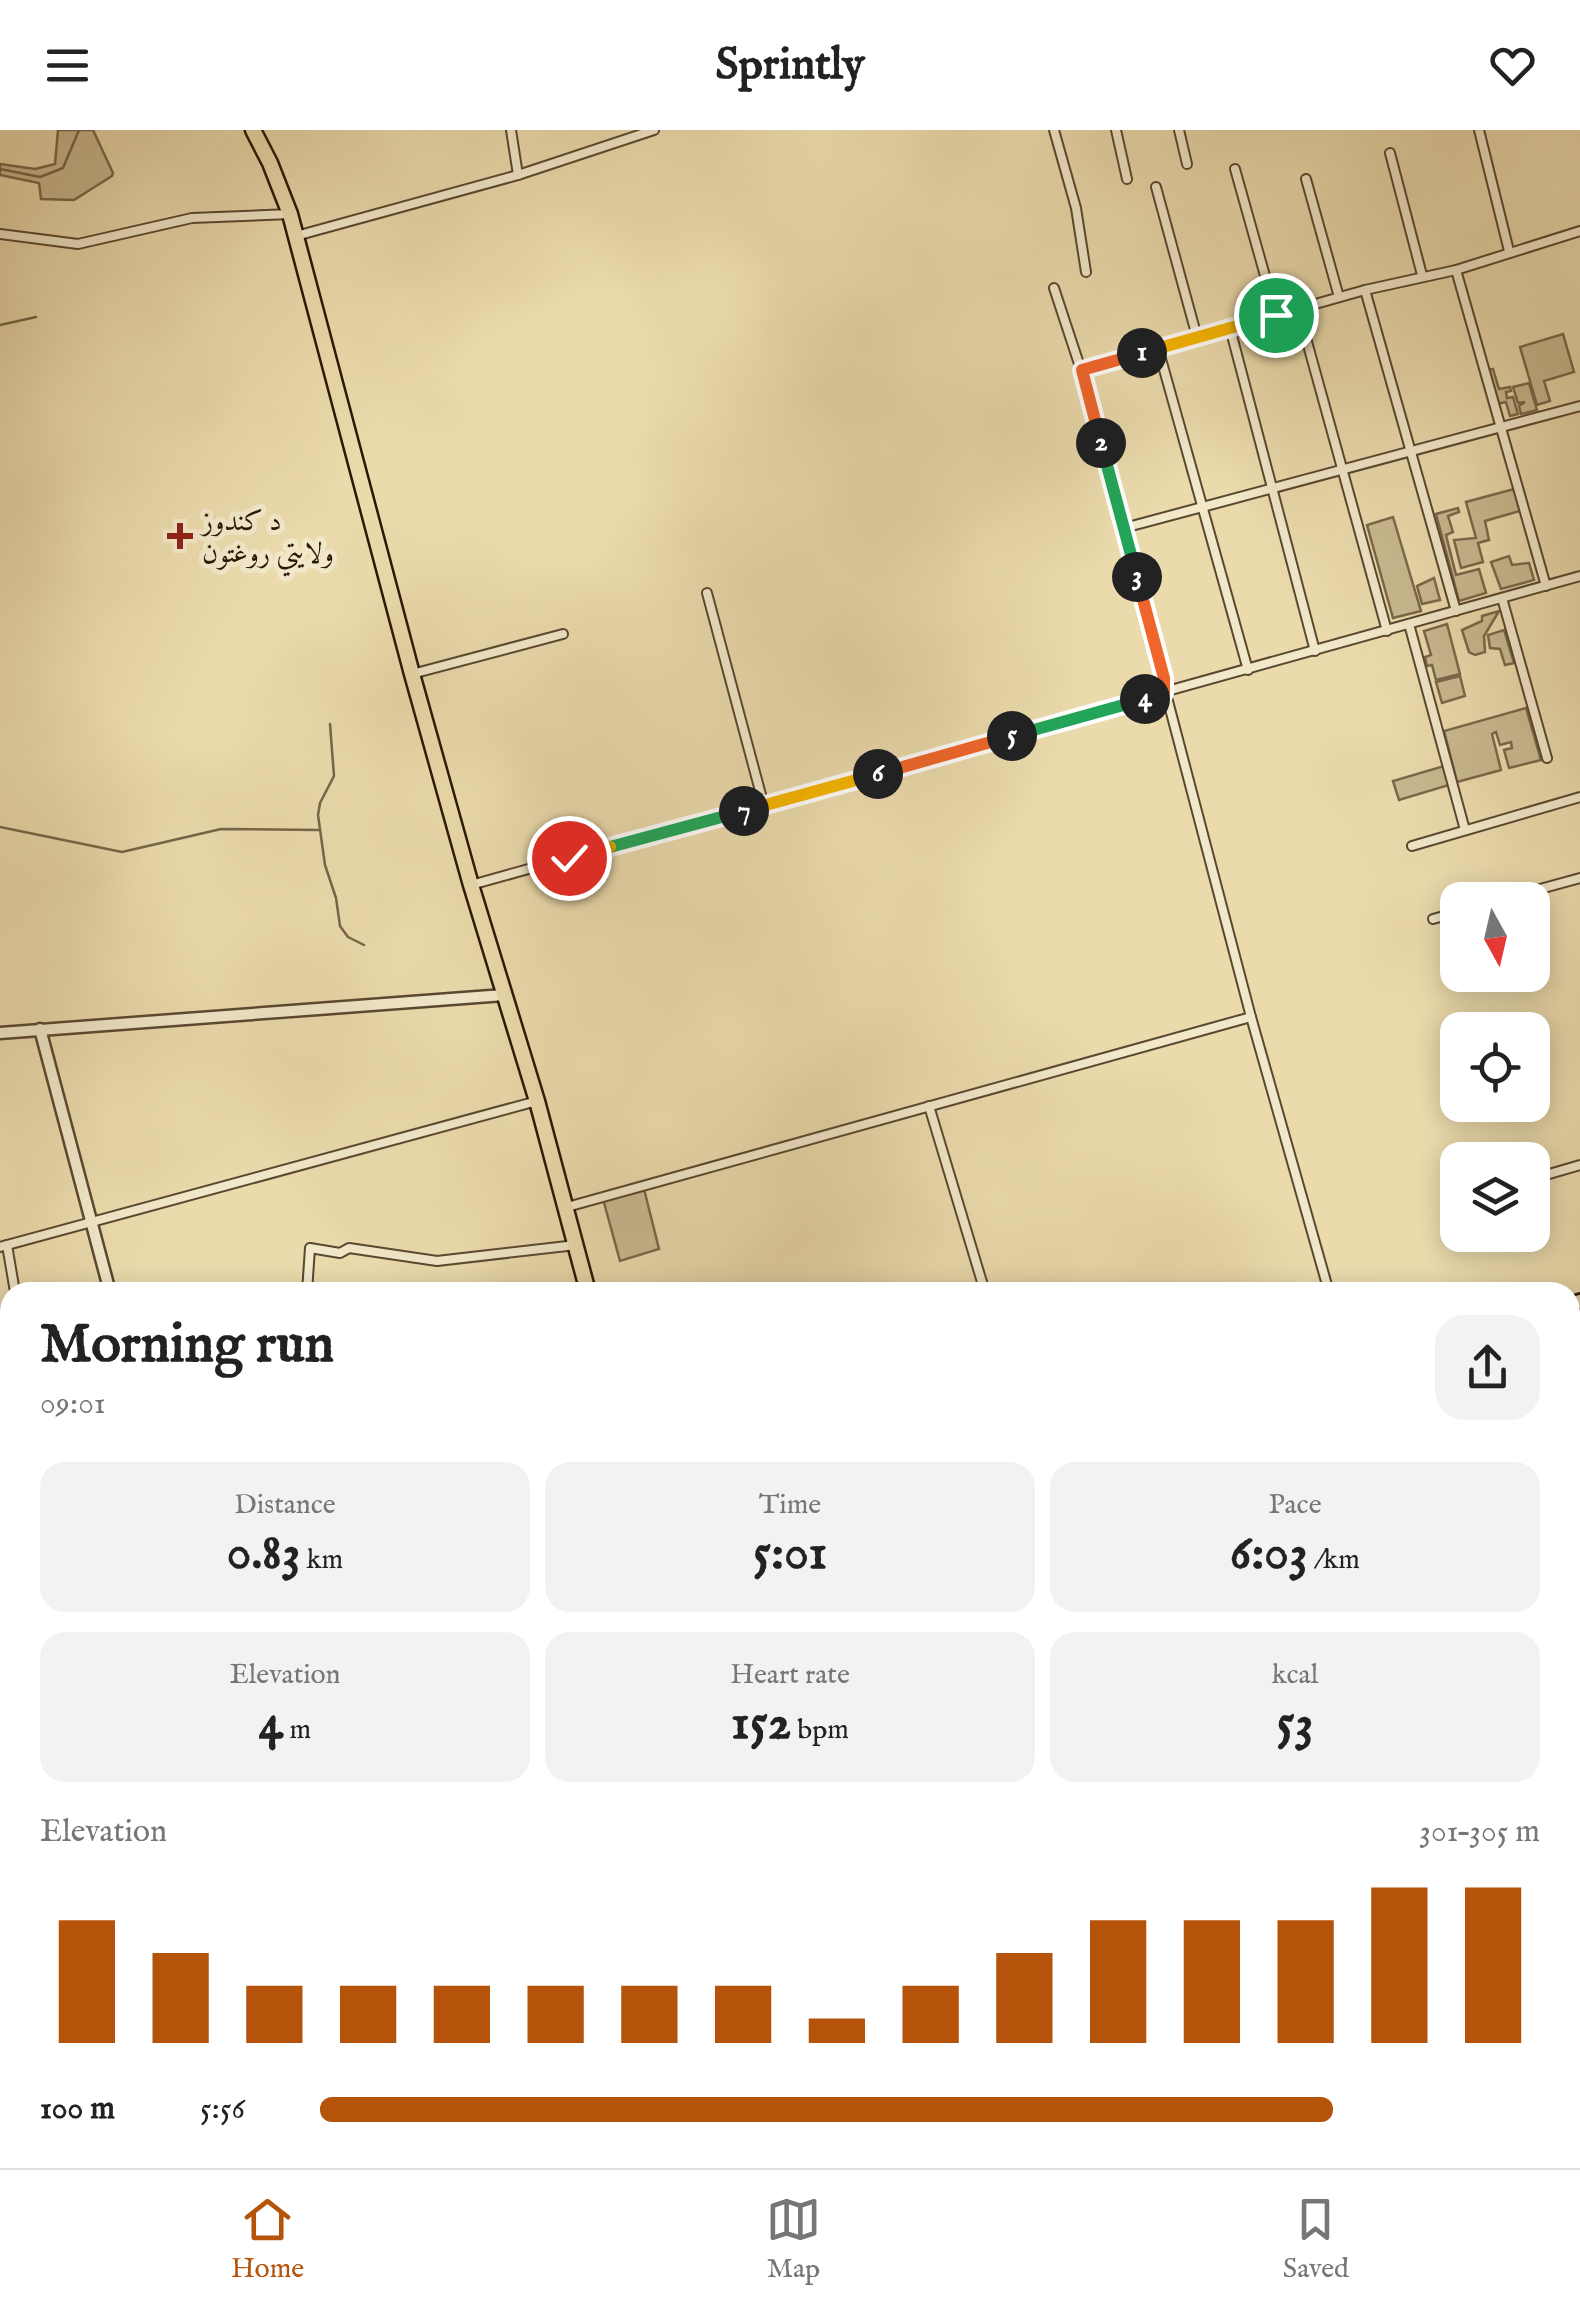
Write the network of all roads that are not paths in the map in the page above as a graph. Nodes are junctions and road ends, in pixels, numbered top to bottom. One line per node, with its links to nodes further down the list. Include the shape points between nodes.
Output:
1 (253, 130): 15 (highway)
2 (511, 130): 11 (street)
3 (654, 130): 11 (street)
4 (1054, 130): 21 (street)
5 (1116, 130): 12 (street)
6 (1179, 130): 9 (street)
7 (1479, 130): 19 (street)
8 (1390, 153): 22 (street)
9 (1187, 164)
10 (1235, 169): 27 (street)
11 (518, 175): 18 (street)
12 (1127, 179)
13 (1306, 180): 25 (street)
14 (1156, 187): 29 (street)
15 (290, 214): 17 (street, via 192,218 78,244); 18 (highway)
16 (1580, 231): 19 (street)
17 (0, 234)
18 (296, 236): 49 (highway)
19 (1509, 251): 20 (street)
20 (1456, 270): 22 (street); 33 (street)
21 (1086, 272)
22 (1422, 275): 24 (street)
23 (1054, 288): 31 (street)
24 (1365, 290): 25 (street); 34 (street)
25 (1339, 297): 26 (street)
26 (1298, 309): 27 (street); 35 (street)
27 (1276, 315): 28 (street)
28 (1230, 328): 29 (street); 36 (street)
29 (1197, 338): 30 (street)
30 (1158, 348): 31 (street); 37 (street)
31 (1082, 370): 38 (street)
32 (1580, 406): 33 (street)
33 (1501, 427): 34 (street); 40 (street)
34 (1411, 451): 35 (street); 43 (street)
35 (1343, 469): 36 (street); 45 (street)
36 (1272, 488): 37 (street); 47 (street)
37 (1202, 507): 38 (street); 48 (street)
38 (1124, 528): 50 (street)
39 (1580, 576): 40 (street)
40 (1546, 586): 42 (street)
41 (707, 594): 53 (street)
42 (1502, 598): 43 (street); 51 (street)
43 (1456, 611): 44 (street)
44 (1409, 624): 45 (street); 54 (street)
45 (1388, 630): 47 (street)
46 (563, 634): 49 (street)
47 (1315, 651): 48 (street)
48 (1248, 670): 50 (street)
49 (412, 674): 57 (highway)
50 (1164, 693): 53 (street); 62 (street)
51 (1548, 758)
52 (1580, 797): 54 (street)
53 (764, 806): 57 (street)
54 (1465, 830): 55 (street)
55 (1412, 846)
56 (1580, 878): 58 (street)
57 (471, 885): 61 (highway)
58 (1550, 886)
59 (1440, 917): 60 (street)
60 (1434, 919)
61 (504, 995): 63 (street); 65 (highway)
62 (1251, 1017): 66 (street); 78 (street)
63 (40, 1029): 64 (street); 70 (street)
64 (0, 1033)
65 (538, 1102): 69 (highway); 70 (street)
66 (929, 1106): 69 (street); 77 (street)
67 (1580, 1165): 68 (street)
68 (1550, 1173)
69 (567, 1207): 72 (highway)
70 (92, 1221): 71 (street); 74 (street)
71 (4, 1246): 73 (street)
72 (576, 1246): 75 (street, via 438,1261 310,1248); 76 (highway)
73 (13, 1282)
74 (107, 1282)
75 (308, 1282)
76 (585, 1282)
77 (982, 1282)
78 (1326, 1282)

